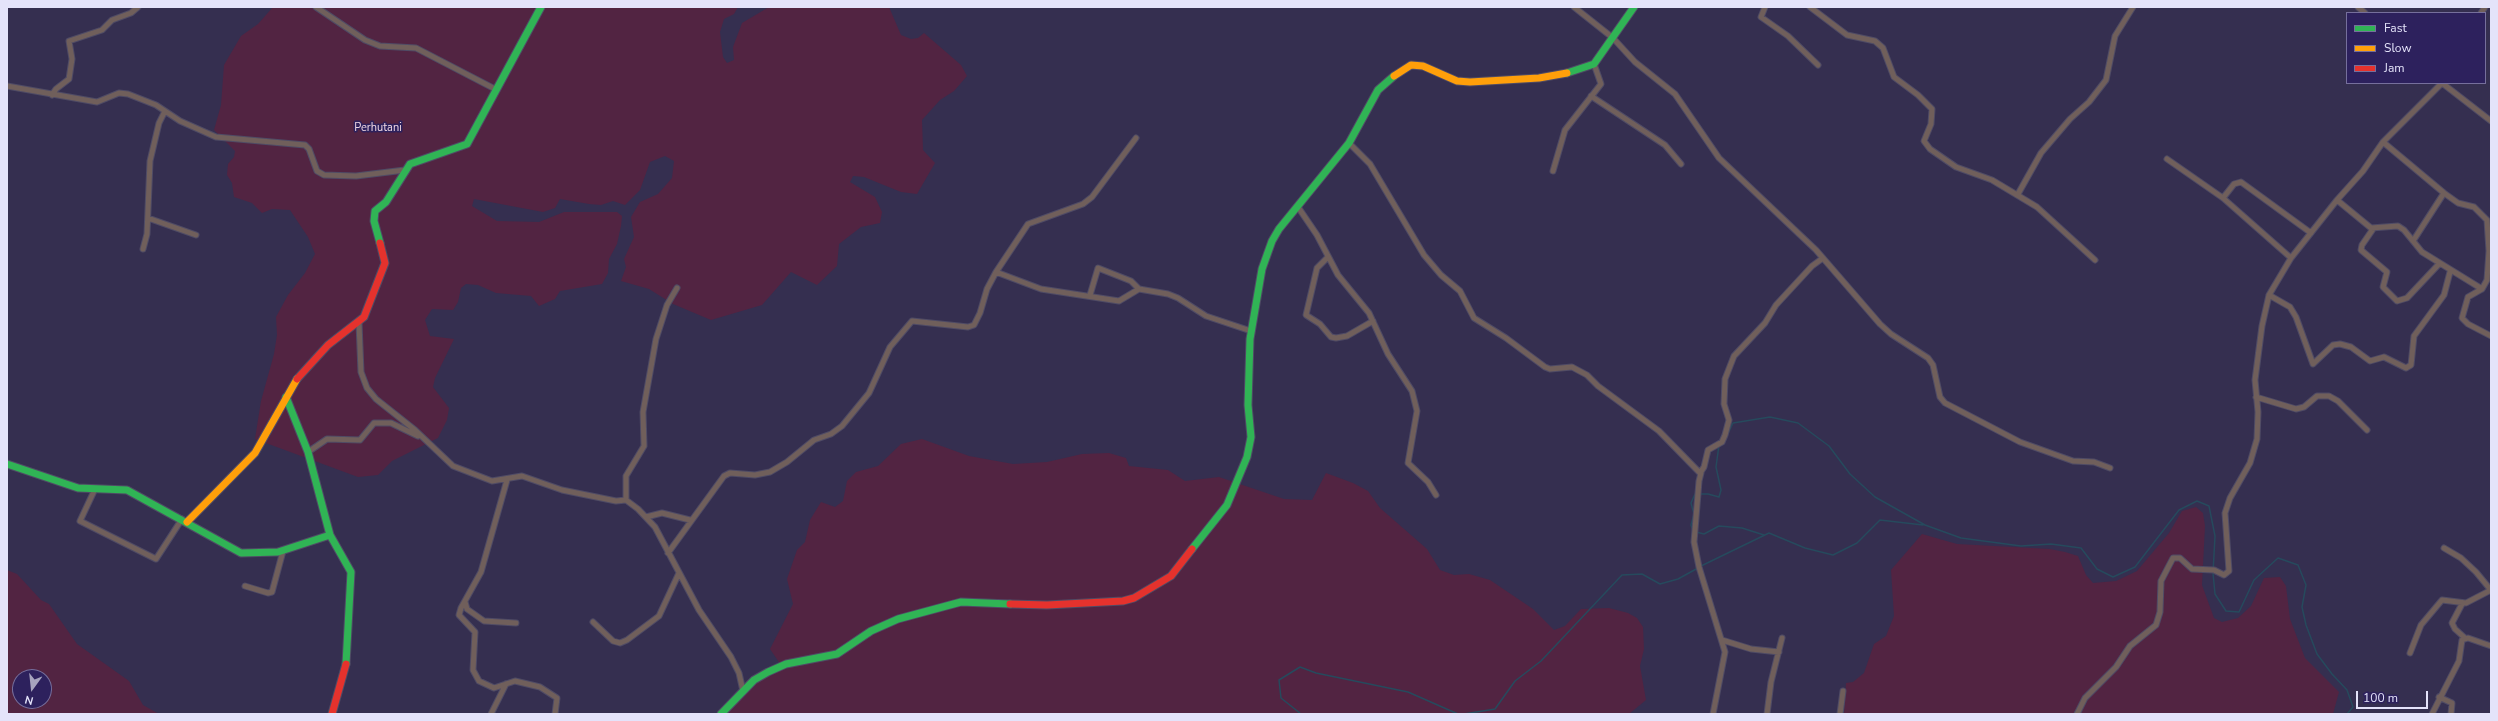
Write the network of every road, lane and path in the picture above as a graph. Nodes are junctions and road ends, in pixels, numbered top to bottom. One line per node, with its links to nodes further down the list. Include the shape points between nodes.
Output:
1 (138, 7): 16 (street, via 131,13 112,20 102,30 72,39 69,44 72,59 70,79)
2 (316, 7): 15 (street, via 365,40 380,46 416,48)
3 (541, 7): 15 (street)
4 (1574, 7): 9 (street)
5 (1634, 7): 9 (street)
6 (1765, 7): 11 (street, via 1761,17 1788,36)
7 (1810, 7): 28 (street, via 1847,35 1875,41 1883,48 1894,77 1932,108 1931,124 1924,138 1924,143 1930,149 1956,167 1992,180)
8 (2133, 7): 28 (street, via 2115,36 2106,80 2089,102 2040,152)
9 (1613, 38): 10 (street); 39 (street, via 1634,62 1675,94 1719,158)
10 (1594, 64): 17 (street, via 1594,70 1602,81); 22 (street, via 1565,74 1470,82 1458,81 1423,66 1411,65 1401,70 1378,90)
11 (1818, 65)
12 (2441, 84): 21 (street)
13 (2443, 84): 19 (street)
14 (7, 86): 16 (street)
15 (494, 89): 25 (street, via 467,144 416,160)
16 (52, 95): 18 (street, via 98,102 119,93 128,94)
17 (1591, 96): 24 (street, via 1665,145); 26 (street, via 1565,130)
18 (165, 111): 25 (street, via 180,121 216,137 304,145 309,149 317,171 324,175 356,176); 32 (street, via 150,160)
19 (2491, 121)
20 (1136, 138): 43 (street, via 1092,197 1083,204 1028,224)
21 (2383, 142): 27 (street); 30 (street, via 2363,171)
22 (1349, 143): 31 (street); 61 (street, via 1370,164 1424,255 1441,275 1460,291 1474,318 1545,367 1572,367 1587,375 1598,386 1660,431)
23 (2167, 159): 29 (street)
24 (1680, 164)
25 (405, 170): 51 (street, via 389,198 374,215 385,263 367,311)
26 (1553, 171)
27 (2444, 193): 36 (street); 47 (street, via 2458,203 2474,207 2487,220 2488,274)
28 (2018, 194): 41 (street, via 2055,221)
29 (2223, 198): 34 (street, via 2234,184 2241,182); 40 (street)
30 (2337, 200): 33 (street); 34 (street)
31 (1298, 207): 38 (street); 52 (street, via 1279,229 1267,253)
32 (148, 218): 35 (street); 37 (street)
33 (2373, 229): 36 (street, via 2398,226); 42 (street, via 2361,250 2387,272 2383,287 2397,301 2407,298)
34 (2311, 233): 40 (street)
35 (196, 235)
36 (2413, 240): 42 (street, via 2422,252)
37 (143, 249)
38 (1328, 257): 50 (street, via 1338,275); 50 (street, via 1317,268 1306,315 1320,324 1331,337 1336,338 1347,336)
39 (1822, 258): 60 (street, via 1885,329 1931,362 1940,397 1948,406 2020,442 2073,461 2094,462); 61 (street, via 1812,266 1734,356 1725,379 1724,404 1729,420 1725,435 1722,442 1708,450)
40 (2291, 258): 49 (street)
41 (2095, 260)
42 (2439, 264): 44 (street)
43 (996, 272): 48 (street, via 1041,289); 67 (street, via 986,289 974,325 968,327 912,321 890,347 869,393 842,426 831,434 814,440 770,472 755,475 727,474)
44 (2450, 272): 47 (street); 49 (street, via 2444,295 2414,336 2411,365 2406,368 2384,357 2370,361 2351,347 2340,344 2333,345 2313,364 2293,312 2281,300)
45 (677, 288): 65 (street, via 667,305 656,339 644,412 644,446 626,476)
46 (1139, 289): 48 (street, via 1122,301); 48 (street, via 1131,281 1098,268); 52 (street, via 1173,295 1206,316)
47 (2482, 289): 53 (street, via 2468,297 2462,318)
48 (1090, 295)
49 (2269, 295): 55 (street, via 2257,363)
50 (1373, 321): 64 (street, via 1388,354 1414,397 1417,411 1409,465 1428,482)
51 (359, 323): 54 (street, via 317,356 301,373); 57 (street, via 360,365 364,382 376,399)
52 (1251, 330): 87 (street, via 1248,406 1251,437 1245,463 1227,505 1178,568 1166,579 1134,598 1123,601 1047,605 961,602 944,605 882,625 837,654 778,667)
53 (2491, 336)
54 (286, 397): 58 (street); 68 (street, via 255,453)
55 (2256, 397): 56 (street, via 2296,409 2304,407 2318,396 2329,396 2338,401); 97 (street, via 2258,427 2253,453 2230,498 2225,514 2229,571 2224,574 2214,570 2189,568 2177,557 2171,560 2161,581 2160,612 2156,625 2130,646 2116,667 2085,698)
56 (2367, 430)
57 (426, 441): 58 (street, via 391,423 374,423 360,440 327,439); 62 (street, via 460,470 492,481)
58 (308, 452): 69 (street)
59 (7, 464): 63 (street, via 69,486)
60 (2110, 468)
61 (1702, 473): 82 (street, via 1698,481 1694,542 1699,567)
62 (507, 480): 65 (street, via 525,476 562,490); 76 (street, via 481,572)
63 (95, 489): 68 (street, via 127,490); 68 (street, via 80,521 156,559)
64 (1436, 495)
65 (626, 500): 66 (street)
66 (646, 517): 67 (street, via 662,513); 72 (street, via 655,527)
67 (690, 520): 72 (street)
68 (184, 521): 71 (street, via 236,552 246,554)
69 (330, 536): 71 (street); 90 (street, via 351,572 346,662)
70 (2444, 548): 75 (street, via 2461,558)
71 (283, 551): 74 (street, via 272,592)
72 (668, 552): 73 (street)
73 (679, 573): 78 (street, via 659,616 627,640 620,643 613,641); 87 (street, via 705,619 734,662)
74 (245, 586)
75 (2491, 589): 77 (street)
76 (465, 601): 79 (street, via 467,609 484,621); 86 (street, via 459,614 475,632 475,674 479,681 494,688)
77 (2462, 604): 81 (street, via 2452,622); 85 (street, via 2445,600 2439,603 2421,625)
78 (593, 622)
79 (516, 623)
80 (1782, 638): 84 (street)
81 (2465, 638): 83 (street); 89 (street, via 2460,645 2459,661)
82 (1722, 640): 84 (street, via 1751,649); 94 (street, via 1725,658)
83 (2491, 646)
84 (1779, 652): 95 (street, via 1771,682)
85 (2410, 653)
86 (506, 684): 91 (street); 92 (street, via 522,682 550,693 558,701)
87 (742, 691): 93 (street)
88 (1843, 691): 96 (street)
89 (2439, 697): 98 (street); 99 (street, via 2452,703)
90 (332, 714)
91 (491, 714)
92 (555, 714)
93 (721, 714)
94 (1713, 714)
95 (1767, 714)
96 (1840, 714)
97 (2077, 714)
98 (2432, 714)
99 (2451, 714)

